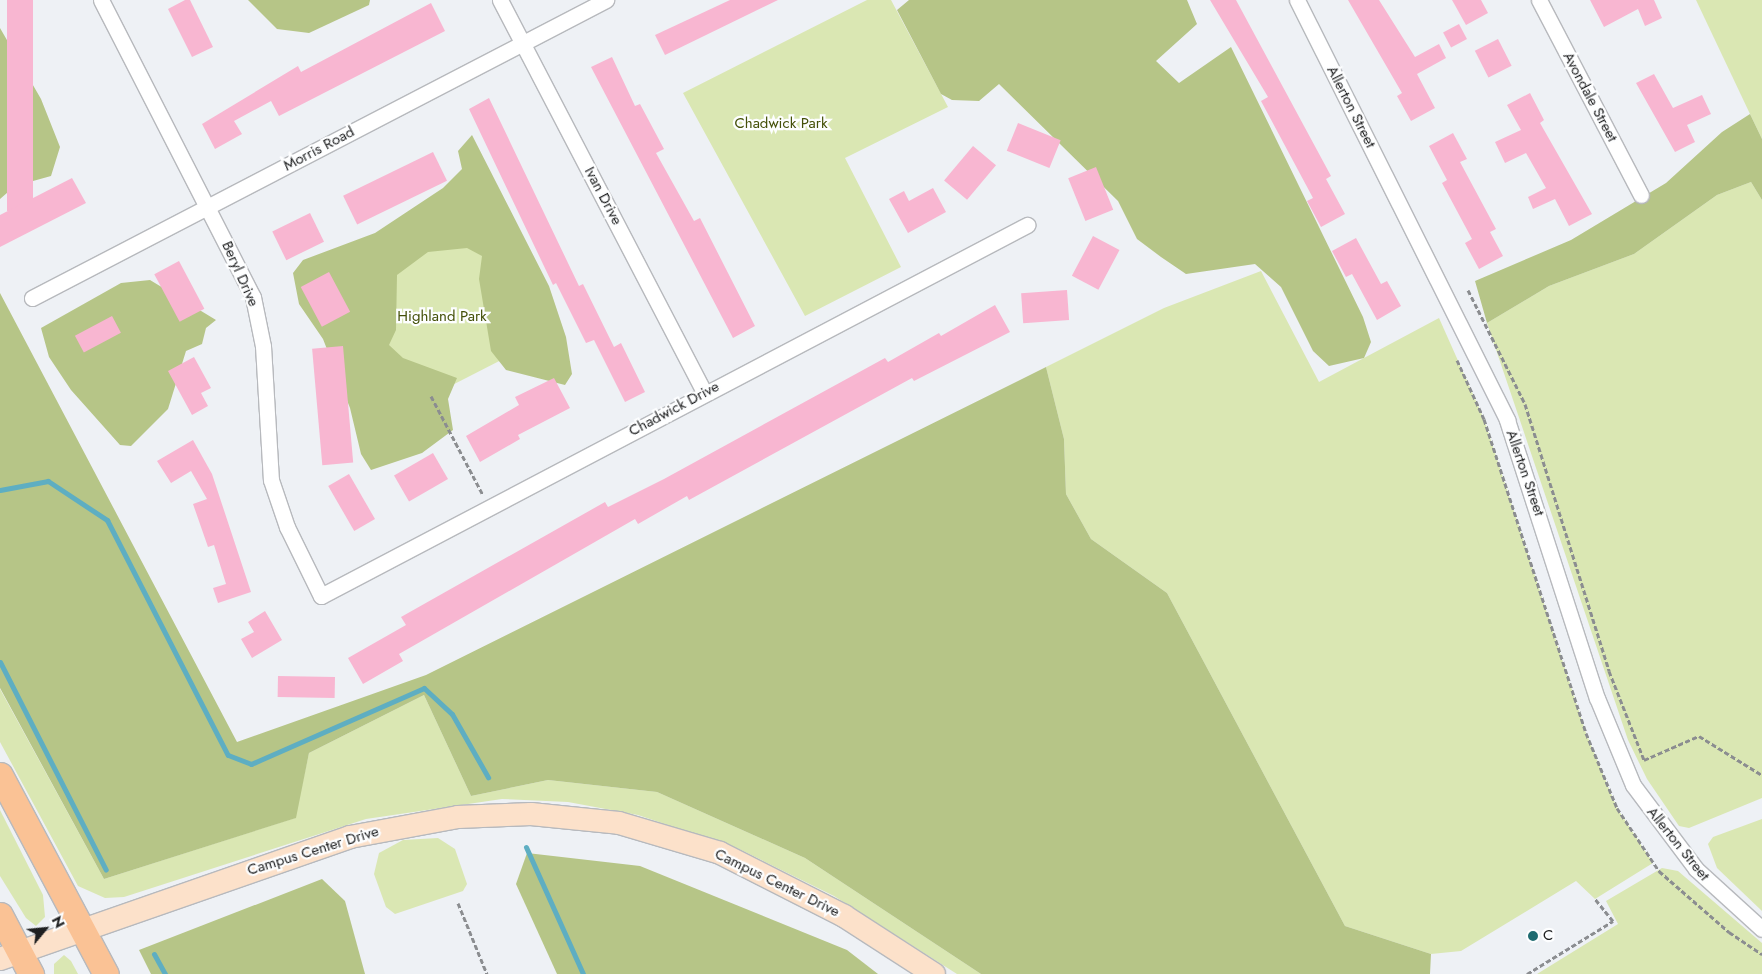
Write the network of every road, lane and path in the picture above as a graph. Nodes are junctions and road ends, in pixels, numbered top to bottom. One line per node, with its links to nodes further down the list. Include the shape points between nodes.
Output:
1 (101, 0): 8 (street, Beryl Drive)
2 (500, 0): 6 (street, Ivan Drive)
3 (606, 0): 6 (street, Morris Road)
4 (1296, 0): 22 (street, Allerton Street, via 1507,420 1597,698 1633,785 1696,869)
5 (1539, 0): 7 (street, Avondale Street)
6 (522, 42): 8 (street, Morris Road); 12 (street, Ivan Drive)
7 (1641, 195)
8 (208, 207): 11 (street, Morris Road); 15 (street, Beryl Drive, via 253,297 263,346 272,480 287,527)
9 (1027, 225): 12 (street, Chadwick Drive)
10 (1468, 290): 17 (path, via 1524,404 1609,671 1644,760 1698,736)
11 (32, 298)
12 (705, 393): 15 (street, Chadwick Drive)
13 (431, 396): 14 (path)
14 (484, 498)
15 (322, 596)
16 (0, 775): 21 (main road)
17 (1762, 775)
18 (1595, 899): 28 (path, via 1613,922)
19 (458, 903): 26 (path)
20 (0, 915): 23 (main road)
21 (82, 929): 23 (street, Campus Center Drive); 25 (main road); 27 (street, Campus Center Drive, via 350,837 458,817 531,814 619,824 720,853 844,916)
22 (1762, 929)
23 (10, 956): 24 (main road)
24 (31, 974)
25 (106, 974)
26 (487, 974)
27 (934, 974)
28 (1527, 974)

